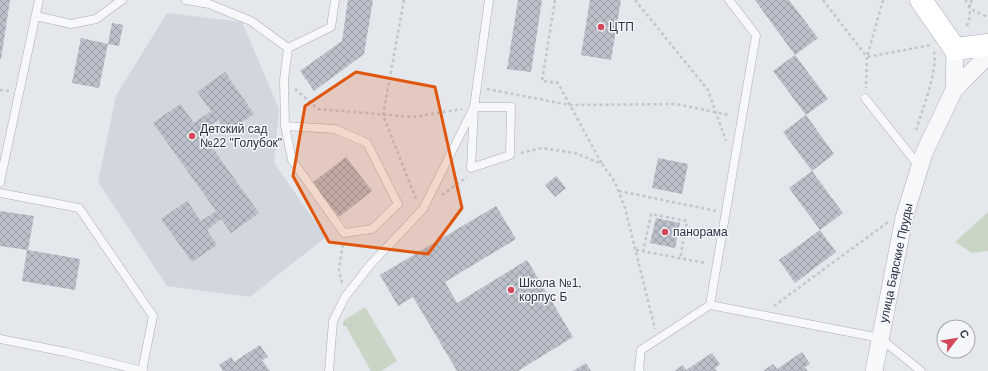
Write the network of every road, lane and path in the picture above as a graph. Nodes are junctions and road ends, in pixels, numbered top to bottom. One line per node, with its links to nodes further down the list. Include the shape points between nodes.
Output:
1 (39, 0): 16 (lane)
2 (122, 0): 16 (lane, via 96,19 71,24)
3 (186, 0): 21 (lane, via 209,4 251,21)
4 (336, 0): 21 (lane, via 331,27)
5 (404, 0): 32 (path)
6 (489, 0): 26 (lane)
7 (555, 0): 29 (path, via 542,81 558,83)
8 (635, 0): 31 (path, via 708,90)
9 (729, 0): 36 (lane, via 756,35)
10 (823, 0): 24 (path)
11 (883, 0): 24 (path)
12 (921, 0): 22 (street)
13 (965, 0): 15 (path)
14 (972, 0): 15 (path)
15 (969, 6): 17 (path, via 978,14); 18 (path, via 970,16)
16 (36, 16): 40 (lane)
17 (988, 17)
18 (966, 26)
19 (933, 45): 24 (path)
20 (988, 45): 22 (street)
21 (288, 48): 25 (lane)
22 (955, 49): 27 (street)
23 (988, 55): 27 (street)
24 (867, 57): 28 (path)
25 (284, 80): 32 (path, via 318,109); 34 (lane)
26 (477, 87): 29 (path); 30 (lane)
27 (954, 90): 38 (street, улица Барские Пруды)
28 (865, 98): 38 (lane)
29 (570, 105): 31 (path, via 676,104); 37 (path)
30 (474, 107): 32 (path, via 413,117); 35 (lane, via 511,107); 35 (lane, via 471,168); 43 (lane)
31 (716, 112): 33 (path); 36 (path)
32 (383, 115): 43 (path)
33 (729, 115)
34 (285, 126): 46 (lane, via 292,160); 46 (lane, via 336,129 367,143 398,204 372,229)
35 (510, 155): 37 (path, via 542,148 575,153)
36 (734, 162): 44 (lane)
37 (602, 164): 41 (path, via 615,182)
38 (920, 167): 54 (street, улица Барские Пруды, via 904,218)
39 (468, 177): 43 (path)
40 (0, 182)
41 (618, 191): 44 (path); 47 (path)
42 (0, 193): 57 (lane, via 79,208 153,316)
43 (422, 210): 51 (lane, via 370,265)
44 (726, 213): 50 (lane)
45 (893, 218): 53 (path)
46 (344, 233): 51 (path, via 338,270)
47 (636, 250): 48 (path); 56 (path)
48 (643, 252): 49 (path); 49 (path, via 651,214 687,221)
49 (680, 259): 50 (path)
50 (717, 266): 52 (lane)
51 (345, 297): 58 (lane, via 333,321)
52 (710, 305): 53 (lane); 56 (lane)
53 (762, 315): 54 (lane)
54 (880, 338): 60 (street, улица Барские Пруды); 61 (lane)
55 (0, 339): 57 (lane)
56 (658, 339): 59 (lane, via 641,350)
57 (142, 371)
58 (329, 371)
59 (640, 371)
60 (874, 371)
61 (921, 371)

